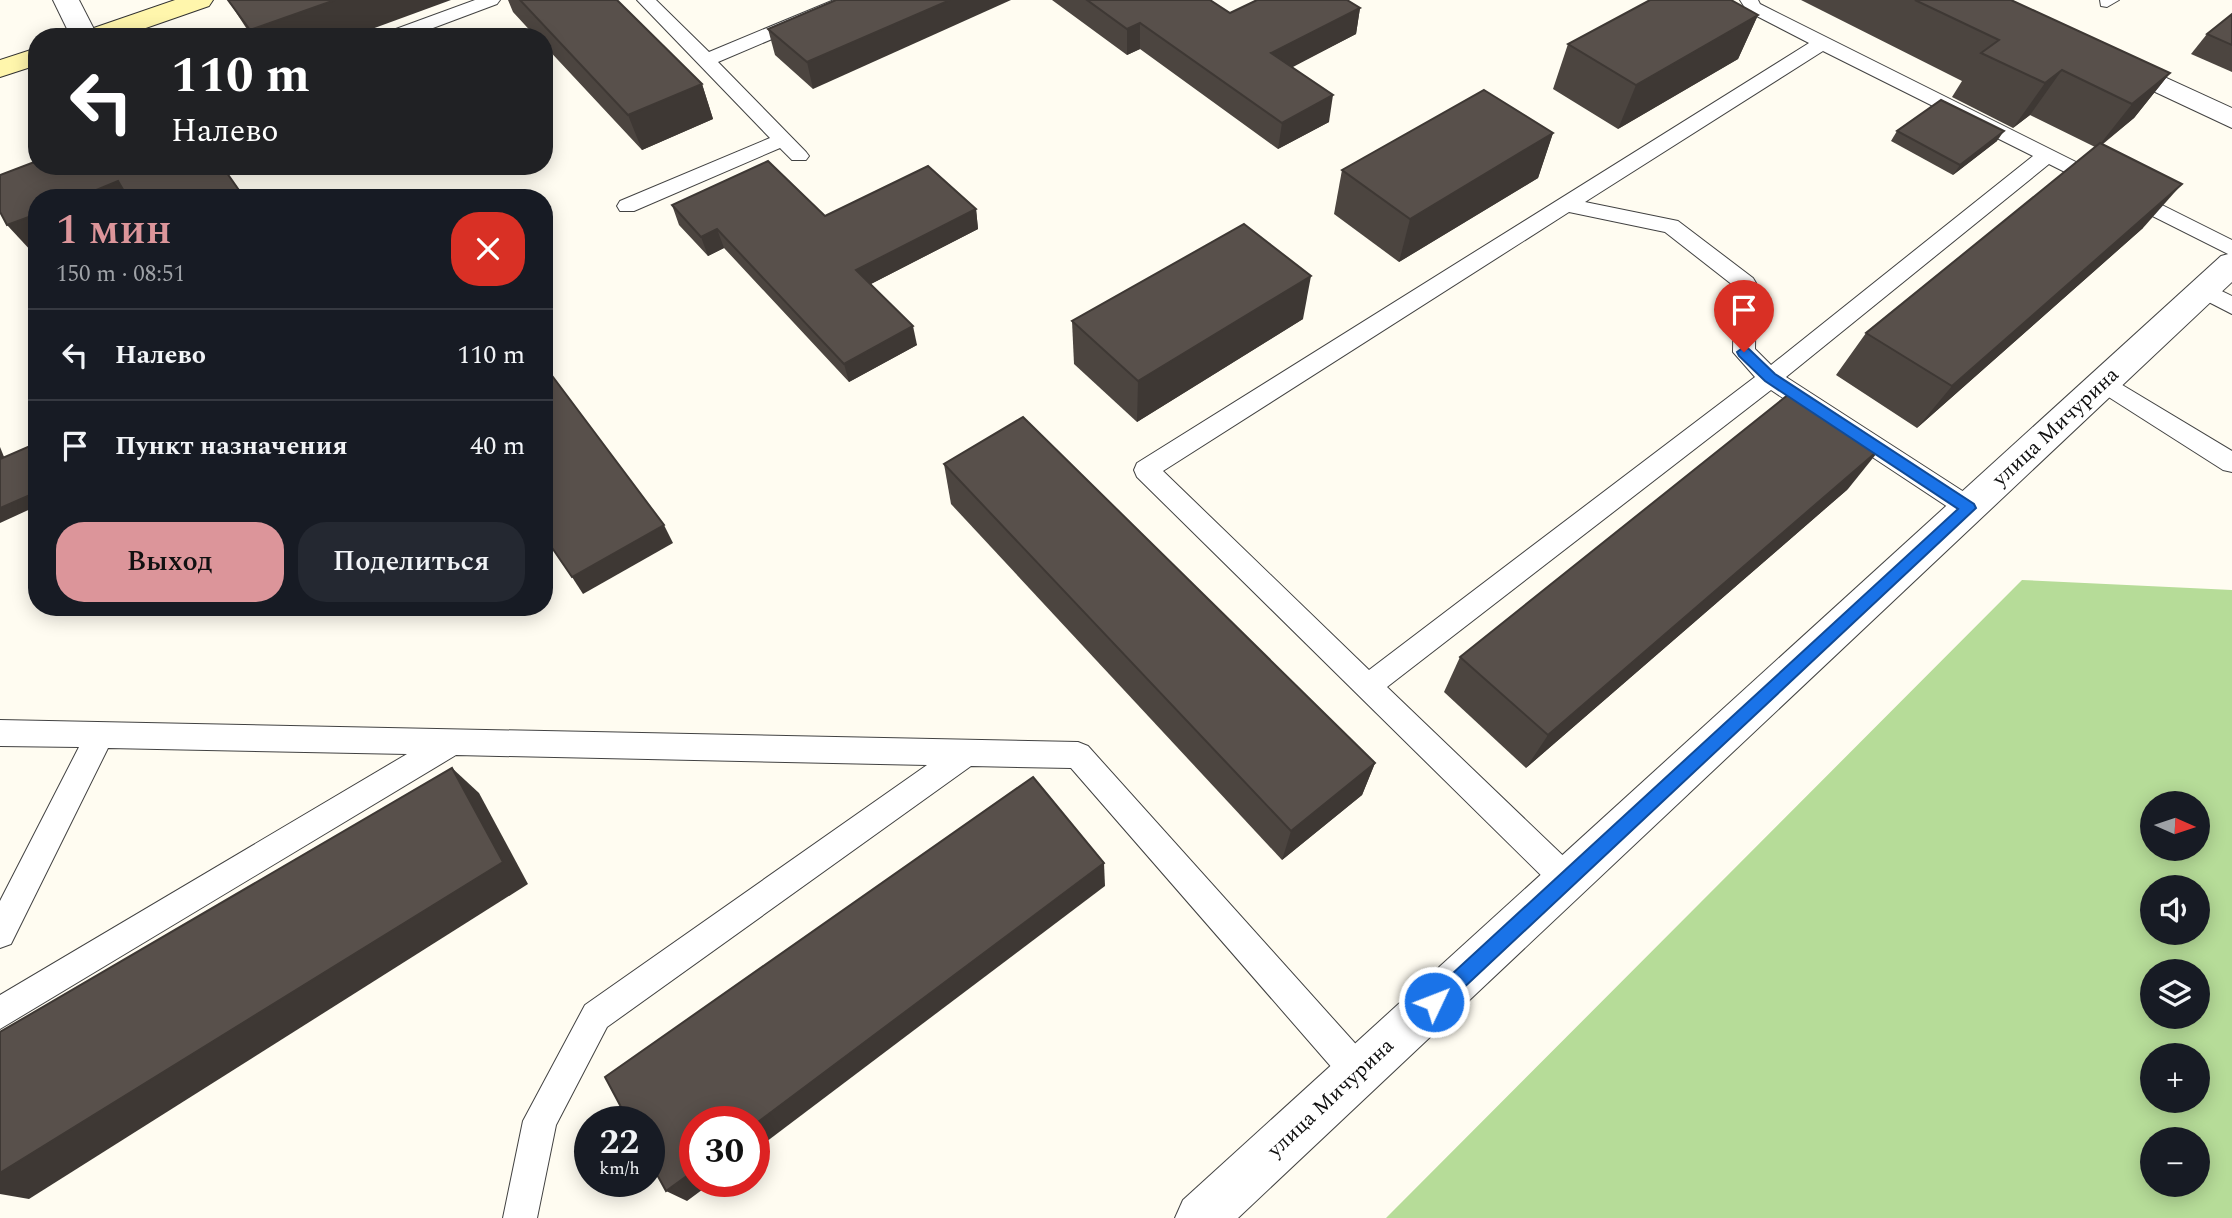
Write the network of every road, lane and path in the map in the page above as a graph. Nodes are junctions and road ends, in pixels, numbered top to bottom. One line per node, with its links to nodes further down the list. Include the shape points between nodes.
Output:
1 (66, 0): 7 (street)
2 (200, 0): 8 (street)
3 (491, 0): 9 (lane)
4 (646, 0): 13 (lane)
5 (849, 0): 13 (lane)
6 (1749, 0): 10 (lane, via 1753,7)
7 (80, 28)
8 (120, 28)
9 (415, 28)
10 (1822, 43): 17 (lane); 19 (lane)
11 (2097, 54): 15 (street)
12 (28, 59): 14 (street)
13 (706, 60): 16 (lane)
14 (0, 69)
15 (2232, 119)
16 (783, 140): 18 (lane); 20 (lane)
17 (2047, 155): 21 (lane); 23 (lane)
18 (799, 156)
19 (1566, 205): 23 (lane, via 1671,226 1745,283 1744,352); 27 (lane, via 1146,470)
20 (627, 206)
21 (2232, 249)
22 (2222, 287): 24 (street, улица Мичурина)
23 (1770, 378): 26 (lane); 27 (lane)
24 (2104, 383): 25 (lane); 26 (street, улица Мичурина)
25 (2232, 463)
26 (1969, 508): 32 (street, улица Мичурина)
27 (1367, 687): 32 (lane)
28 (0, 733): 29 (lane)
29 (100, 735): 30 (lane); 33 (lane)
30 (449, 744): 31 (lane); 34 (lane)
31 (966, 753): 35 (lane, via 1078,755); 36 (lane, via 596,1016 540,1121)
32 (1567, 880): 35 (street, улица Мичурина)
33 (0, 933)
34 (0, 1013)
35 (1359, 1073): 37 (street, улица Мичурина)
36 (520, 1218)
37 (1201, 1218)

